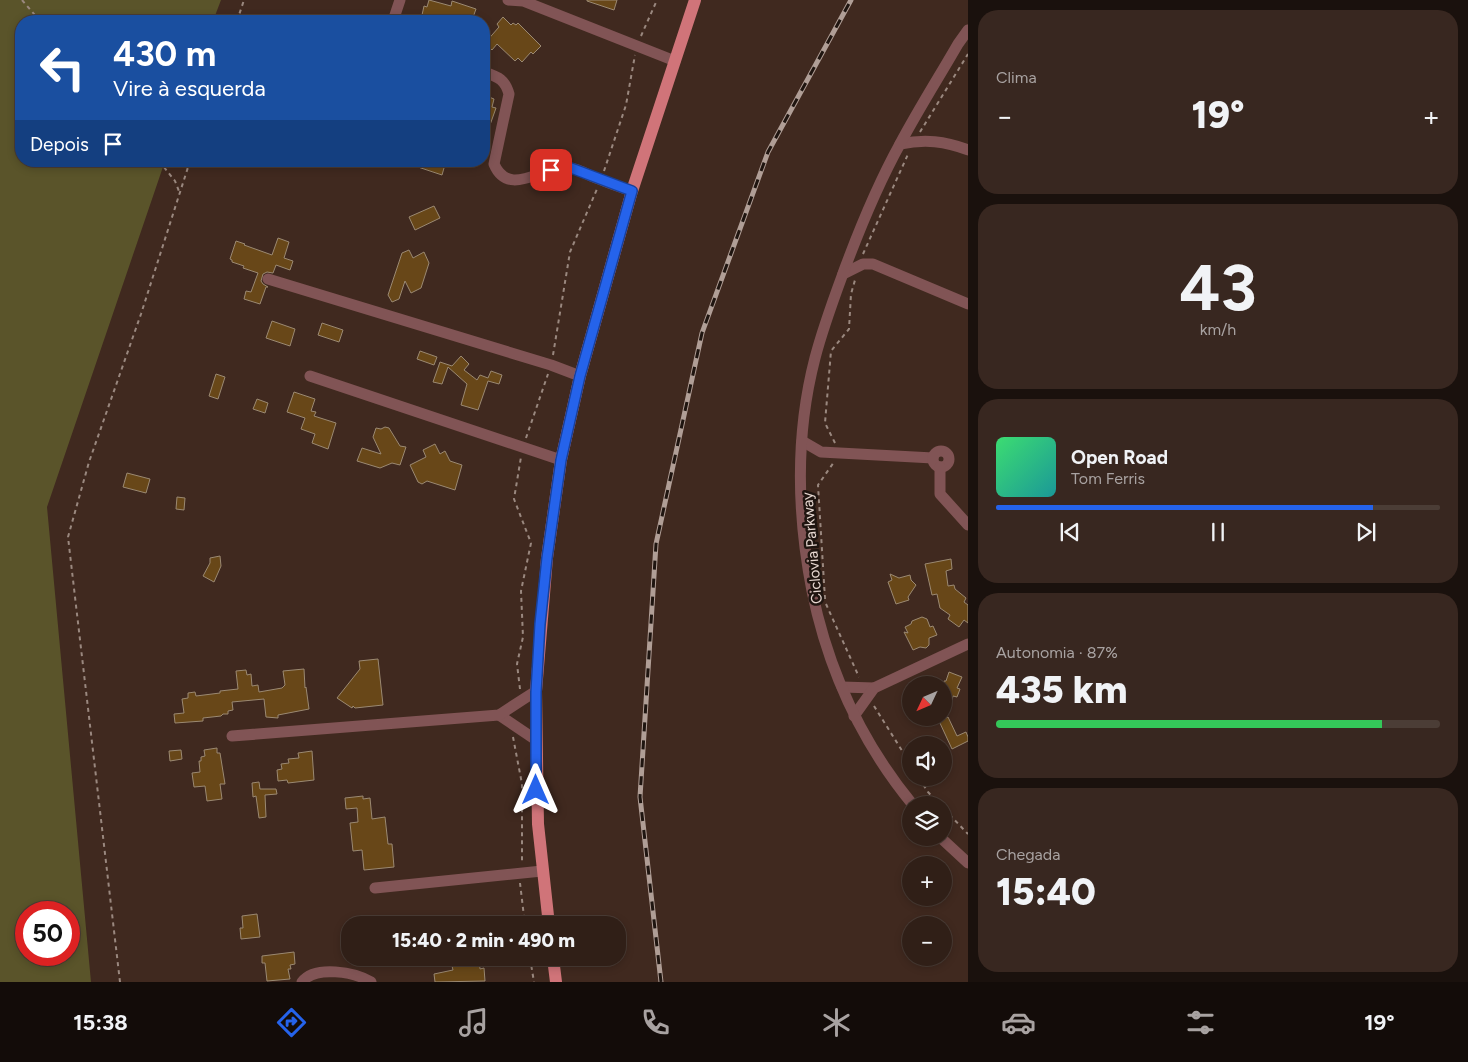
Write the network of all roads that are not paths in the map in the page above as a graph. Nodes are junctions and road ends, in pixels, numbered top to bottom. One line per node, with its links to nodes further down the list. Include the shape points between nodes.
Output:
1 (400, 0): 4 (street)
2 (508, 0): 6 (street, via 523,1)
3 (695, 0): 6 (main road)
4 (395, 15)
5 (968, 30): 8 (street)
6 (674, 61): 10 (main road)
7 (490, 74): 10 (street, via 506,84 509,94 494,164 502,176 521,181 551,170 571,168)
8 (900, 144): 9 (street, via 939,141); 11 (street, via 865,215)
9 (968, 150)
10 (632, 191): 15 (main road)
11 (843, 274): 13 (street, via 859,266 873,264); 16 (street, via 815,359)
12 (268, 279): 15 (street)
13 (968, 304)
14 (310, 376): 18 (street)
15 (580, 376): 18 (main road)
16 (802, 440): 17 (street); 19 (street)
17 (821, 452): 19 (street); 20 (street, via 937,462 940,494)
18 (561, 460): 24 (main road, via 547,558)
19 (800, 466): 22 (street, via 806,558 819,620)
20 (968, 525)
21 (968, 644): 23 (street)
22 (842, 687): 23 (street); 26 (street)
23 (868, 690): 26 (street)
24 (536, 692): 25 (street); 28 (main road)
25 (499, 715): 27 (street); 28 (street)
26 (854, 716): 29 (street, via 886,770)
27 (232, 736)
28 (536, 740): 32 (main road)
29 (906, 796)
30 (950, 846): 31 (street)
31 (968, 863)
32 (542, 871): 33 (street); 34 (main road)
33 (375, 888)
34 (548, 916)
35 (554, 966): 38 (main road)
36 (302, 982): 37 (street, via 312,974 320,973 360,975)
37 (371, 982)
38 (556, 982)

